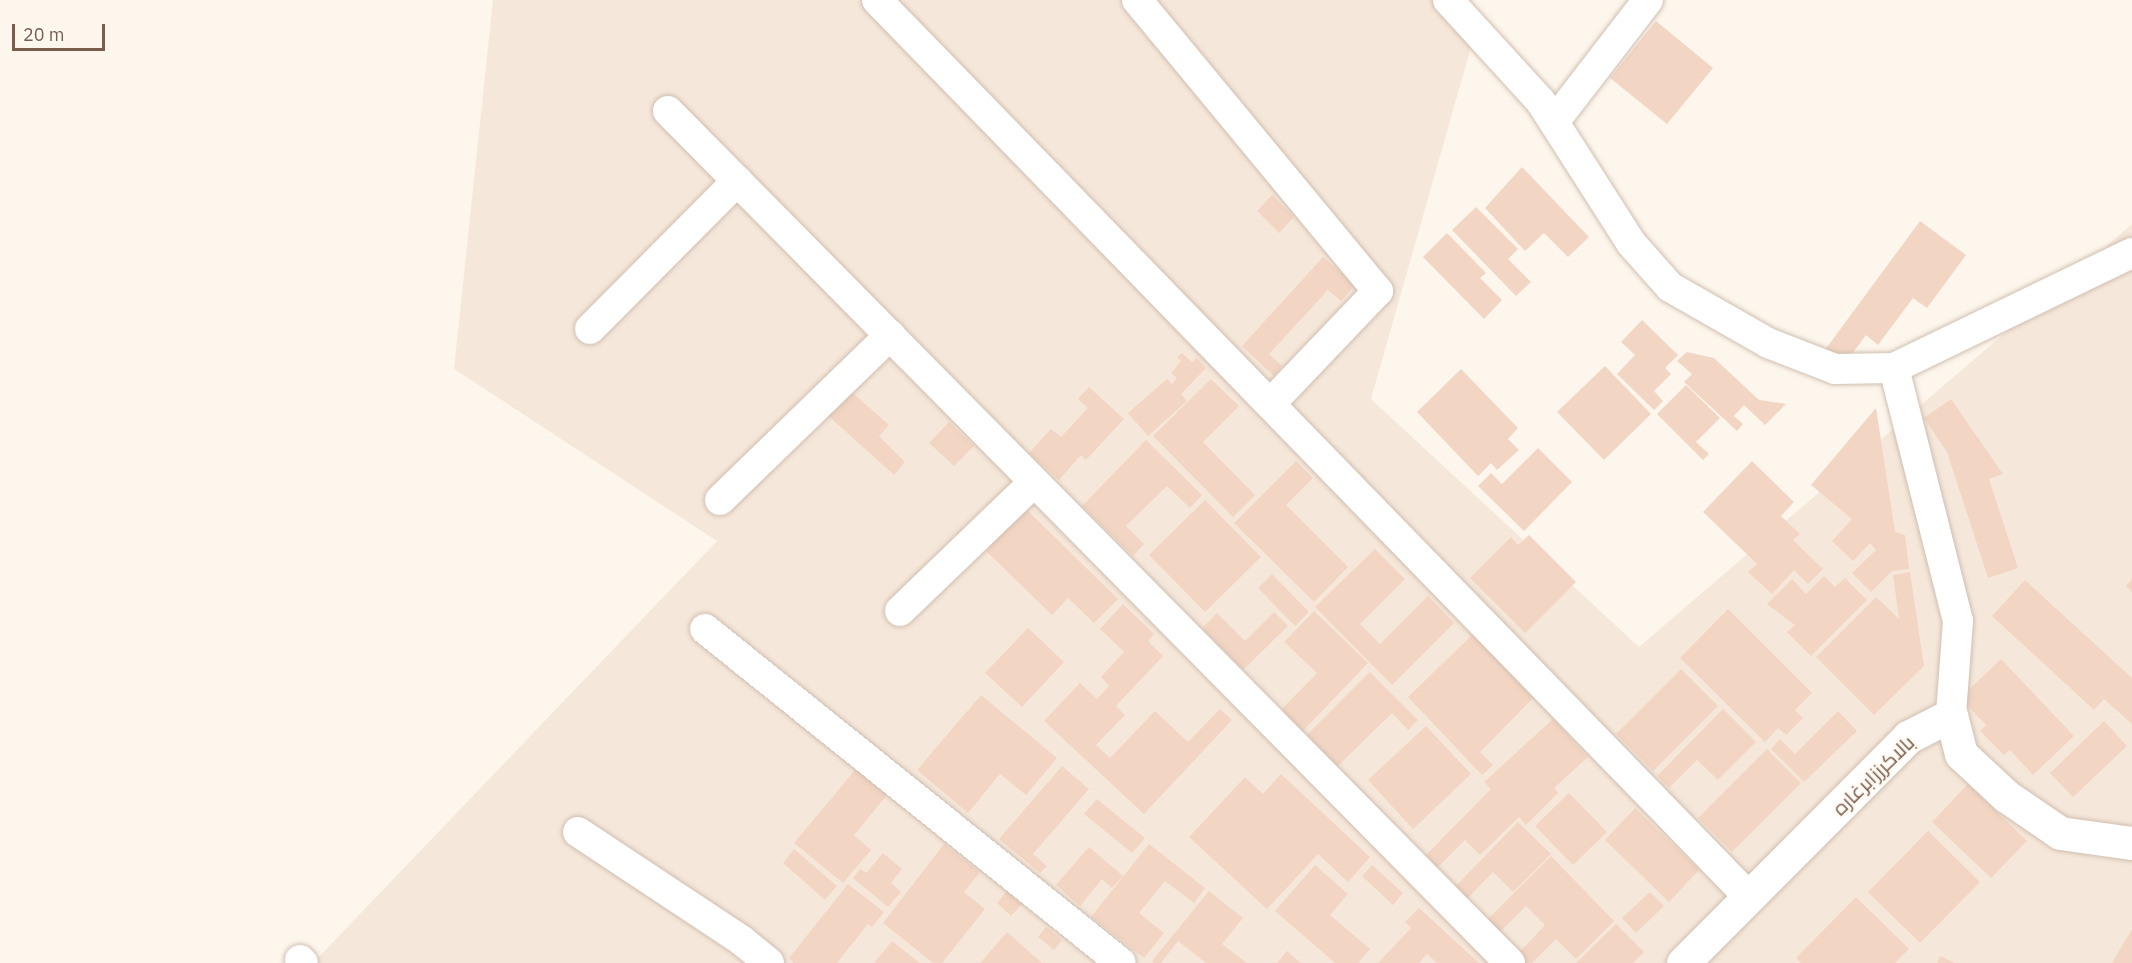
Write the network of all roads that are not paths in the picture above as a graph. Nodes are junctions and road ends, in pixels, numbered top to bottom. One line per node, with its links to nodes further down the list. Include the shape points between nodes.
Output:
1 (877, 0): 12 (street)
2 (1137, 0): 12 (street, via 1378,291)
3 (1448, 0): 6 (street, via 1541,102)
4 (1648, 0): 6 (street)
5 (668, 111): 7 (street)
6 (1554, 122): 11 (street, via 1631,243 1670,287 1768,343 1835,369)
7 (737, 181): 9 (street); 10 (street)
8 (2132, 253): 11 (street)
9 (590, 329)
10 (890, 335): 13 (street); 14 (street)
11 (1894, 368): 17 (street, via 1958,621)
12 (1270, 404): 20 (street)
13 (1034, 482): 15 (street); 23 (street)
14 (720, 500)
15 (900, 612)
16 (705, 629): 22 (street)
17 (1952, 715): 19 (street, via 1961,754 2006,795 2061,833); 20 (street, بالاکرززابرغاره, via 1908,737)
18 (578, 832): 21 (street, via 741,940)
19 (2132, 843)
20 (1750, 898): 24 (street, بالاکرززابرغاره)
21 (769, 963)
22 (1121, 963)
23 (1510, 963)
24 (1683, 963)

